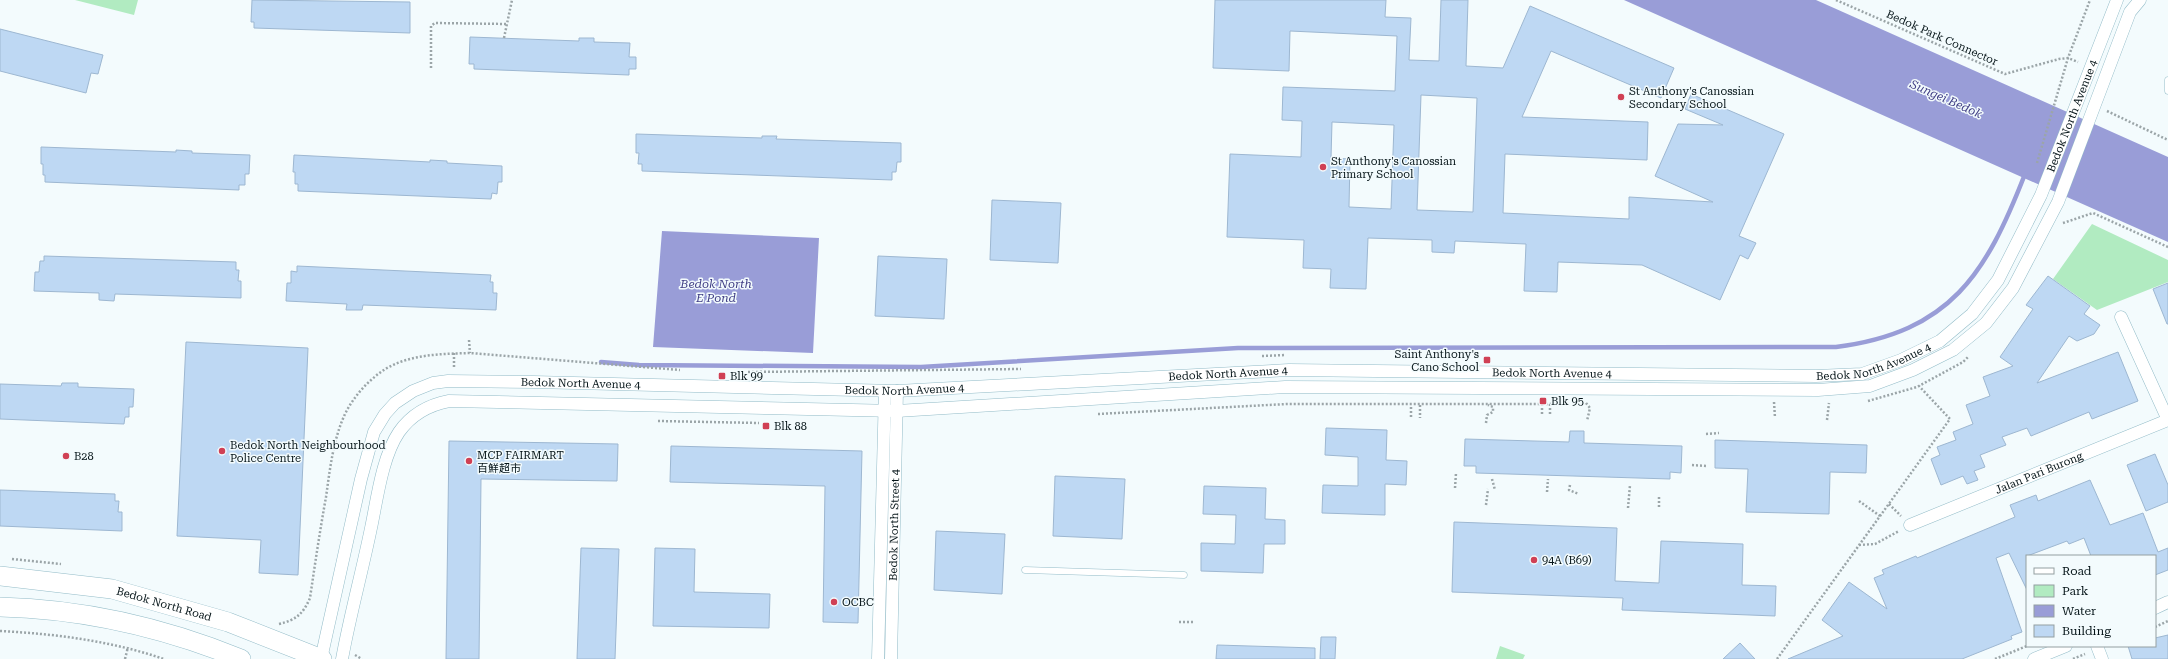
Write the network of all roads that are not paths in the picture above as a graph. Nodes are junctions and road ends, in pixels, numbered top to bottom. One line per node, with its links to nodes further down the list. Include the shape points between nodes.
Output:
1 (2117, 0): 7 (street, Bedok North Avenue 4, via 2041,195 1998,280 1972,314 1940,341 1901,360 1862,374 1708,376 1289,370)
2 (2140, 0): 9 (street, Bedok North Avenue 4, via 2130,12 2058,202 2013,288 1986,323 1953,350 1913,370 1870,386 1818,390 1286,387)
3 (2168, 80): 4 (lane)
4 (2168, 91)
5 (2121, 317): 10 (street, Jalan Pari Burong)
6 (884, 391): 7 (street, Bedok North Avenue 4); 8 (street, Bedok North Street 4); 23 (street, Bedok North Avenue 4, via 448,381 426,385 413,391 395,403 385,414 372,439)
7 (897, 391): 9 (street, Bedok North Street 4)
8 (884, 411): 9 (street, Bedok North Avenue 4); 24 (street, Bedok North Avenue 4, via 461,400 425,408 402,428 388,455); 25 (street, Bedok North Street 4)
9 (897, 411): 26 (street, Bedok North Street 4)
10 (2168, 420): 11 (street, Jalan Pari Burong)
11 (1910, 525)
12 (1025, 570): 13 (lane)
13 (1184, 575)
14 (0, 576): 15 (main road, Bedok North Road, via 112,589)
15 (162, 602): 19 (main road, via 161,619); 23 (main road, Bedok North Road, via 228,622)
16 (2168, 602): 18 (street)
17 (0, 608): 19 (main road, via 64,611)
18 (2156, 608)
19 (168, 634): 22 (main road)
20 (2064, 647): 27 (street)
21 (2097, 647): 28 (street)
22 (241, 659)
23 (321, 659)
24 (342, 659)
25 (878, 659)
26 (891, 659)
27 (2034, 659)
28 (2102, 659)

